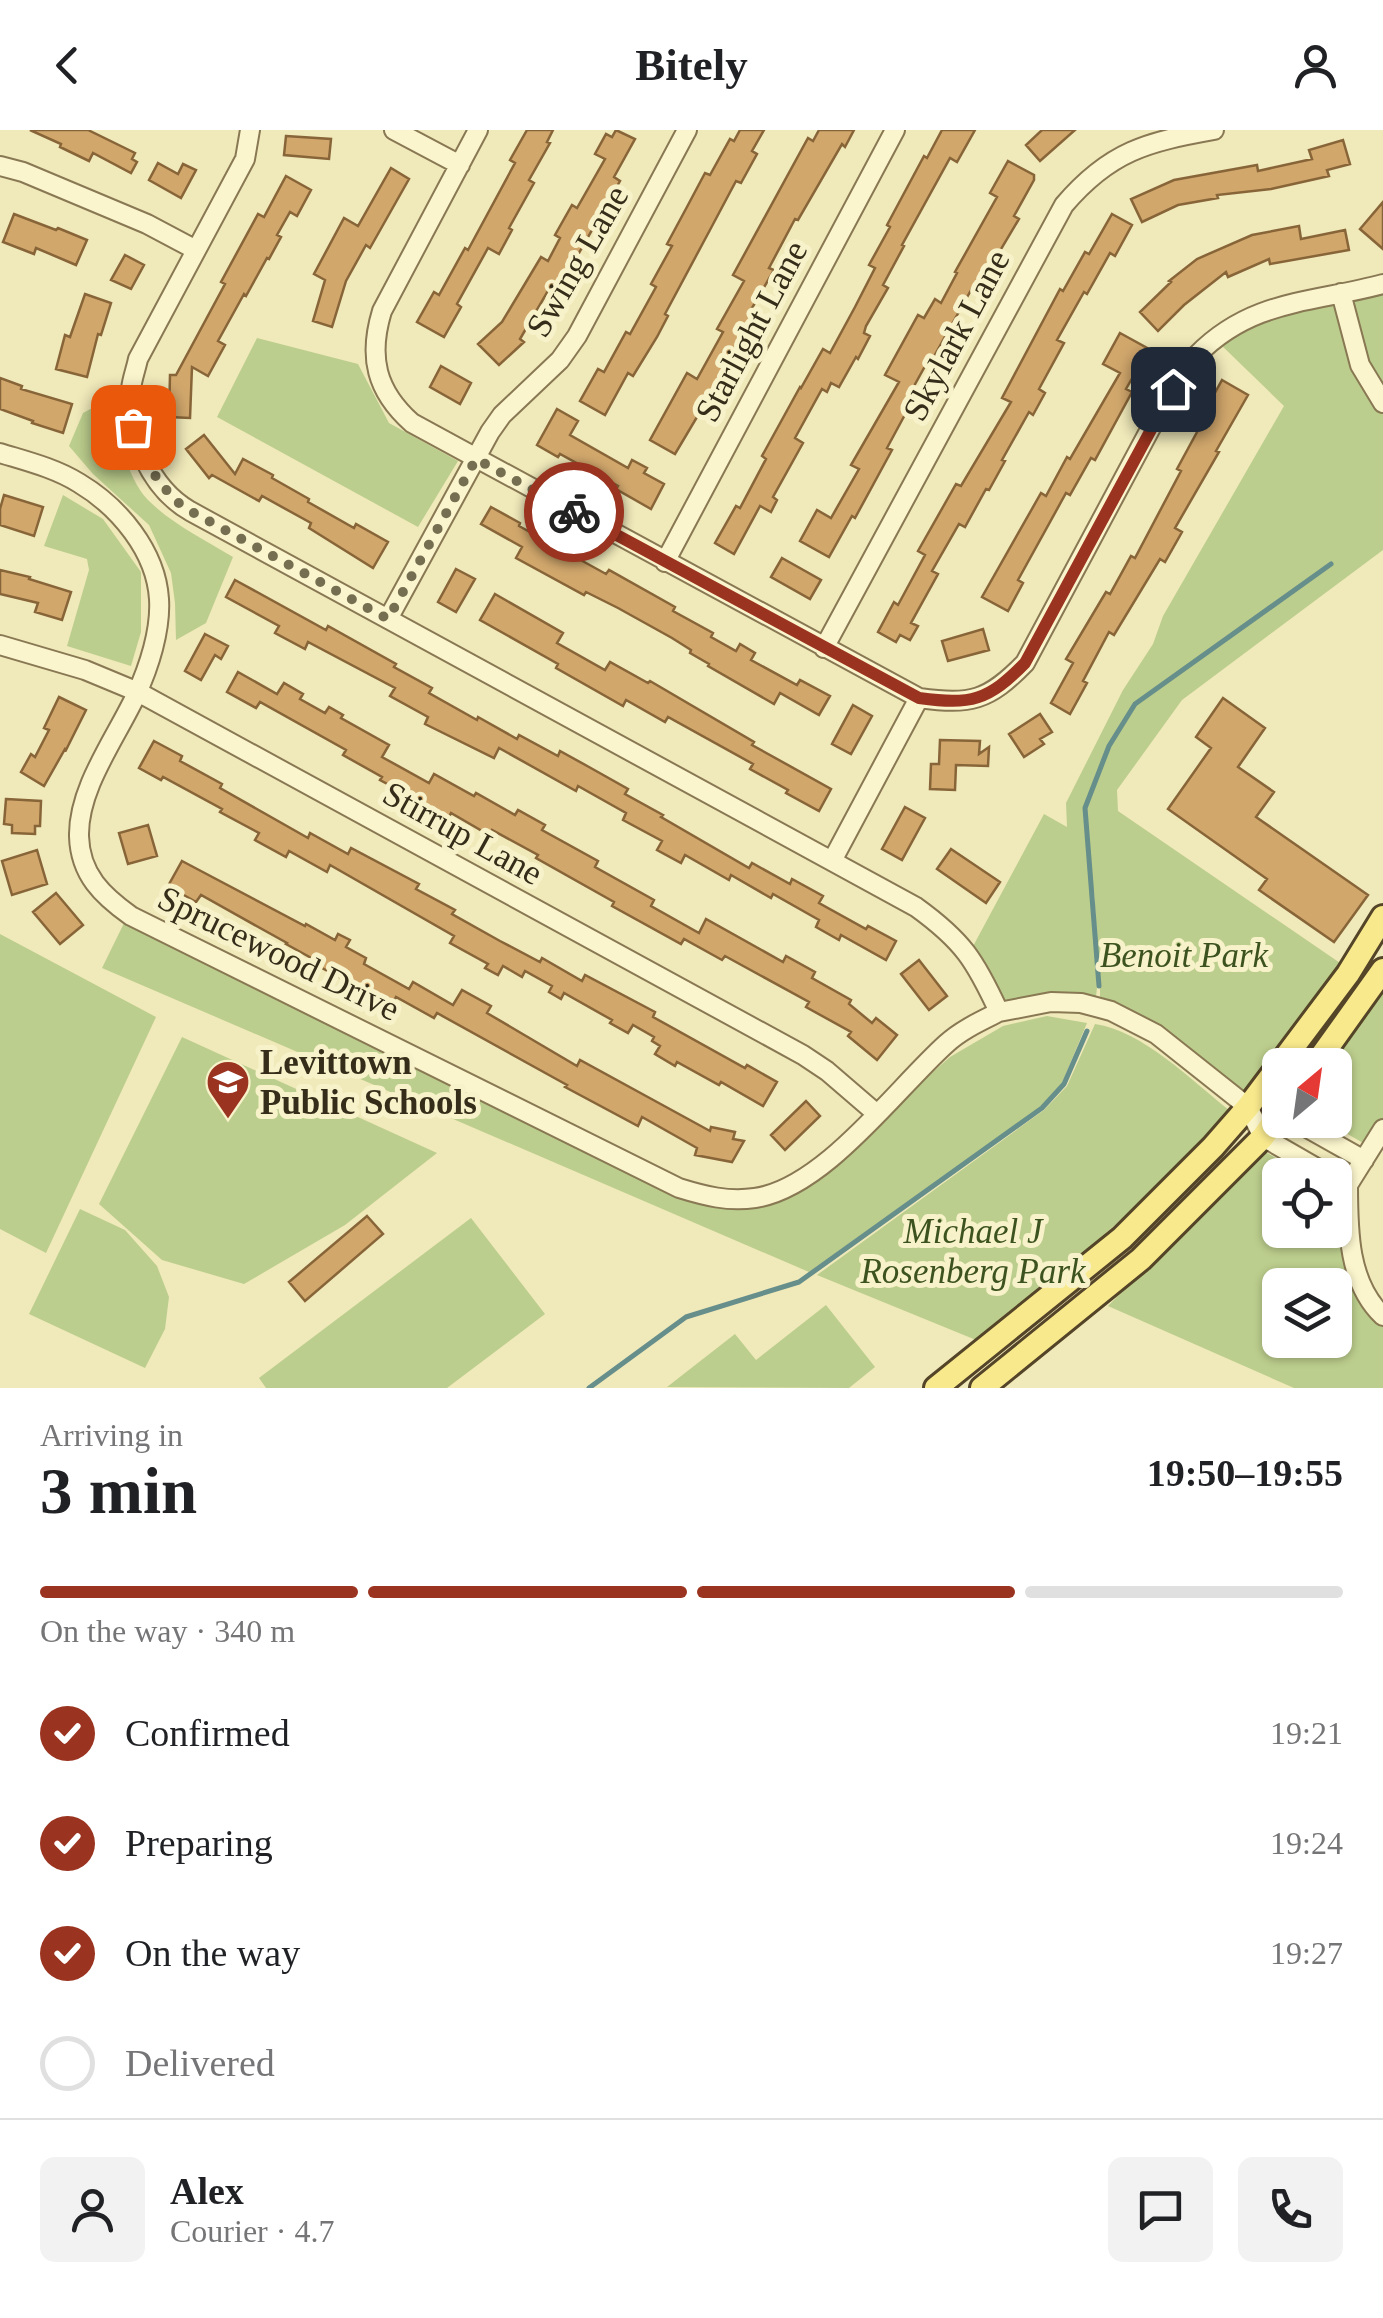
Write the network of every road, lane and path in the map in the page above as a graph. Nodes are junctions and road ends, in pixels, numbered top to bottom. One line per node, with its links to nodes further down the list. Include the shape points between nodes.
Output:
1 (250, 130): 9 (street, via 245,159)
2 (394, 130): 7 (street)
3 (478, 130): 7 (street)
4 (686, 130): 14 (street, Swing Lane, via 577,336 502,415)
5 (895, 130): 15 (street, Starlight Lane)
6 (1214, 130): 18 (street, Skylark Lane, via 1143,145 1114,159 1064,205)
7 (460, 165): 14 (street, via 382,311 374,350 392,404)
8 (0, 166): 9 (street)
9 (196, 250): 16 (street, via 138,359 133,427 145,461 183,507)
10 (1383, 284): 11 (street)
11 (1341, 293): 12 (street, via 1360,365); 20 (street, via 1254,314 1197,355 1162,407 1025,663 983,697)
12 (1383, 403)
13 (0, 454): 19 (street, Sprucewood Drive, via 78,482 132,530 148,556 160,600)
14 (476, 459): 15 (street); 16 (street, Swing Lane)
15 (666, 562): 18 (street)
16 (388, 619): 21 (street)
17 (0, 644): 19 (street, Stirrup Lane)
18 (824, 648): 20 (street)
19 (138, 692): 28 (street, Stirrup Lane, via 803,1055); 28 (street, Sprucewood Drive, via 89,789 79,837 92,880 132,916 679,1188 711,1198 759,1198 790,1188)
20 (919, 698): 21 (street)
21 (832, 861): 24 (street, via 938,922 978,966)
22 (1383, 917): 26 (main road)
23 (1383, 970): 25 (main road)
24 (999, 1012): 26 (street, Sprucewood Drive, via 1051,1002 1112,1011 1156,1034); 28 (street, Sprucewood Drive, via 949,1041)
25 (1327, 1048)
26 (1248, 1107): 27 (street); 30 (street); 39 (main road, via 1122,1238)
27 (1262, 1110)
28 (877, 1114)
29 (1383, 1129): 35 (street)
30 (1262, 1135)
31 (1262, 1138): 40 (main road, via 1141,1259)
32 (1265, 1138): 34 (street)
33 (1326, 1138): 35 (street)
34 (1299, 1158)
35 (1364, 1160): 36 (street)
36 (1352, 1169)
37 (1351, 1248): 38 (street, via 1363,1288)
38 (1383, 1316)
39 (936, 1388)
40 (982, 1388)

